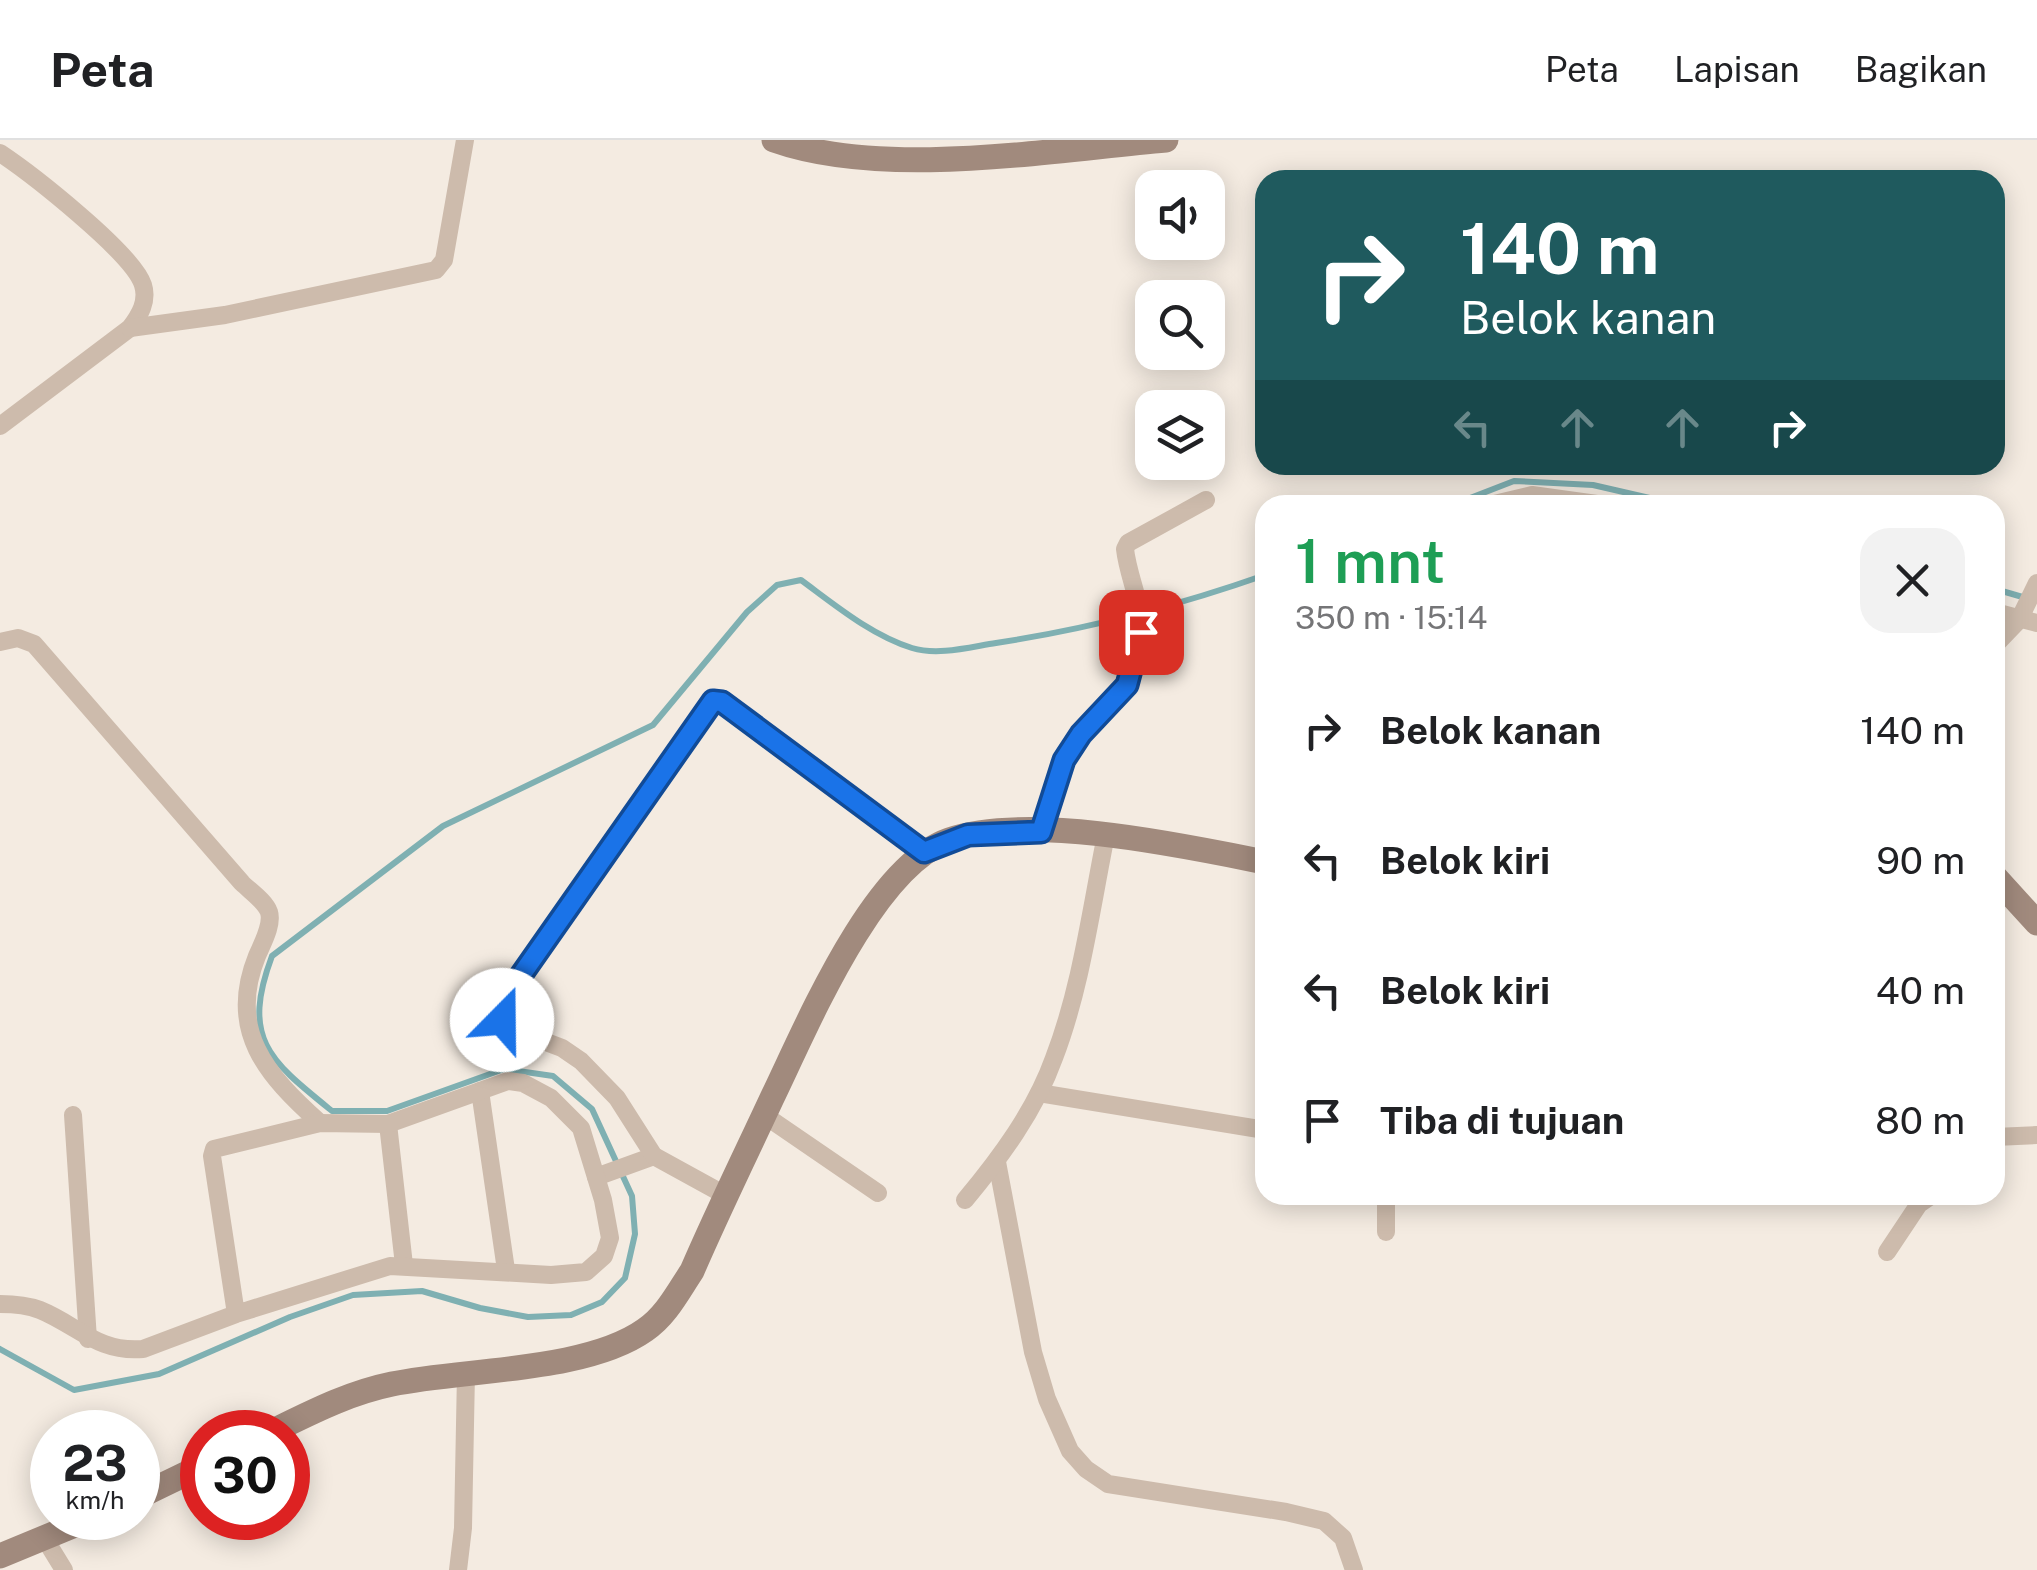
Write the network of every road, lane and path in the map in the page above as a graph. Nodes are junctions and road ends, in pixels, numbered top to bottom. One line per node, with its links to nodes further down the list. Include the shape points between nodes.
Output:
1 (465, 140): 5 (street, via 444,260 436,270)
2 (774, 140): 3 (street, via 819,152 912,160)
3 (1166, 140)
4 (0, 154): 5 (street, via 58,195 137,274 143,306)
5 (130, 328): 6 (street)
6 (0, 426)
7 (1206, 500): 12 (street, via 1128,542 1140,621 1136,661 1127,685 1064,760)
8 (2037, 582): 9 (street)
9 (2027, 618): 10 (street)
10 (2005, 637)
11 (0, 642): 22 (street, via 18,638 34,644 266,906 267,930 246,985 250,1034 278,1083)
12 (1041, 832): 13 (street); 14 (street, via 968,835)
13 (1106, 835): 15 (street); 19 (street, via 1065,1026)
14 (924, 852): 21 (street, via 846,952); 27 (street, via 722,702 709,705 510,991 502,1012 506,1027 581,1061 617,1098)
15 (1255, 860)
16 (2005, 888): 17 (street)
17 (2037, 924)
18 (480, 1091): 23 (street); 29 (street, via 508,1081 551,1098 581,1128); 38 (street)
19 (1039, 1093): 24 (street); 28 (street)
20 (73, 1114): 41 (street)
21 (764, 1115): 30 (street); 31 (street)
22 (320, 1123): 23 (street); 40 (street, via 212,1152)
23 (388, 1124): 37 (street)
24 (1255, 1128)
25 (2037, 1135): 26 (street)
26 (2005, 1137)
27 (651, 1158): 29 (street); 31 (street)
28 (997, 1162): 32 (street); 49 (street, via 1033,1352 1070,1452 1108,1484 1324,1521 1344,1538)
29 (596, 1178): 38 (street, via 610,1238 596,1265 572,1275)
30 (878, 1193)
31 (726, 1195): 42 (street, via 692,1270 649,1328 600,1351)
32 (965, 1200)
33 (1386, 1205): 35 (street)
34 (1918, 1205): 36 (street)
35 (1386, 1232)
36 (1888, 1252)
37 (404, 1264): 38 (street); 40 (street)
38 (506, 1270)
39 (0, 1304): 41 (street, via 37,1309)
40 (236, 1314): 41 (street, via 143,1348)
41 (88, 1339)
42 (466, 1372): 43 (street, via 365,1391); 48 (street)
43 (310, 1413)
44 (42, 1540): 46 (street)
45 (46, 1540): 47 (street)
46 (0, 1556)
47 (64, 1570)
48 (458, 1570)
49 (1354, 1570)

